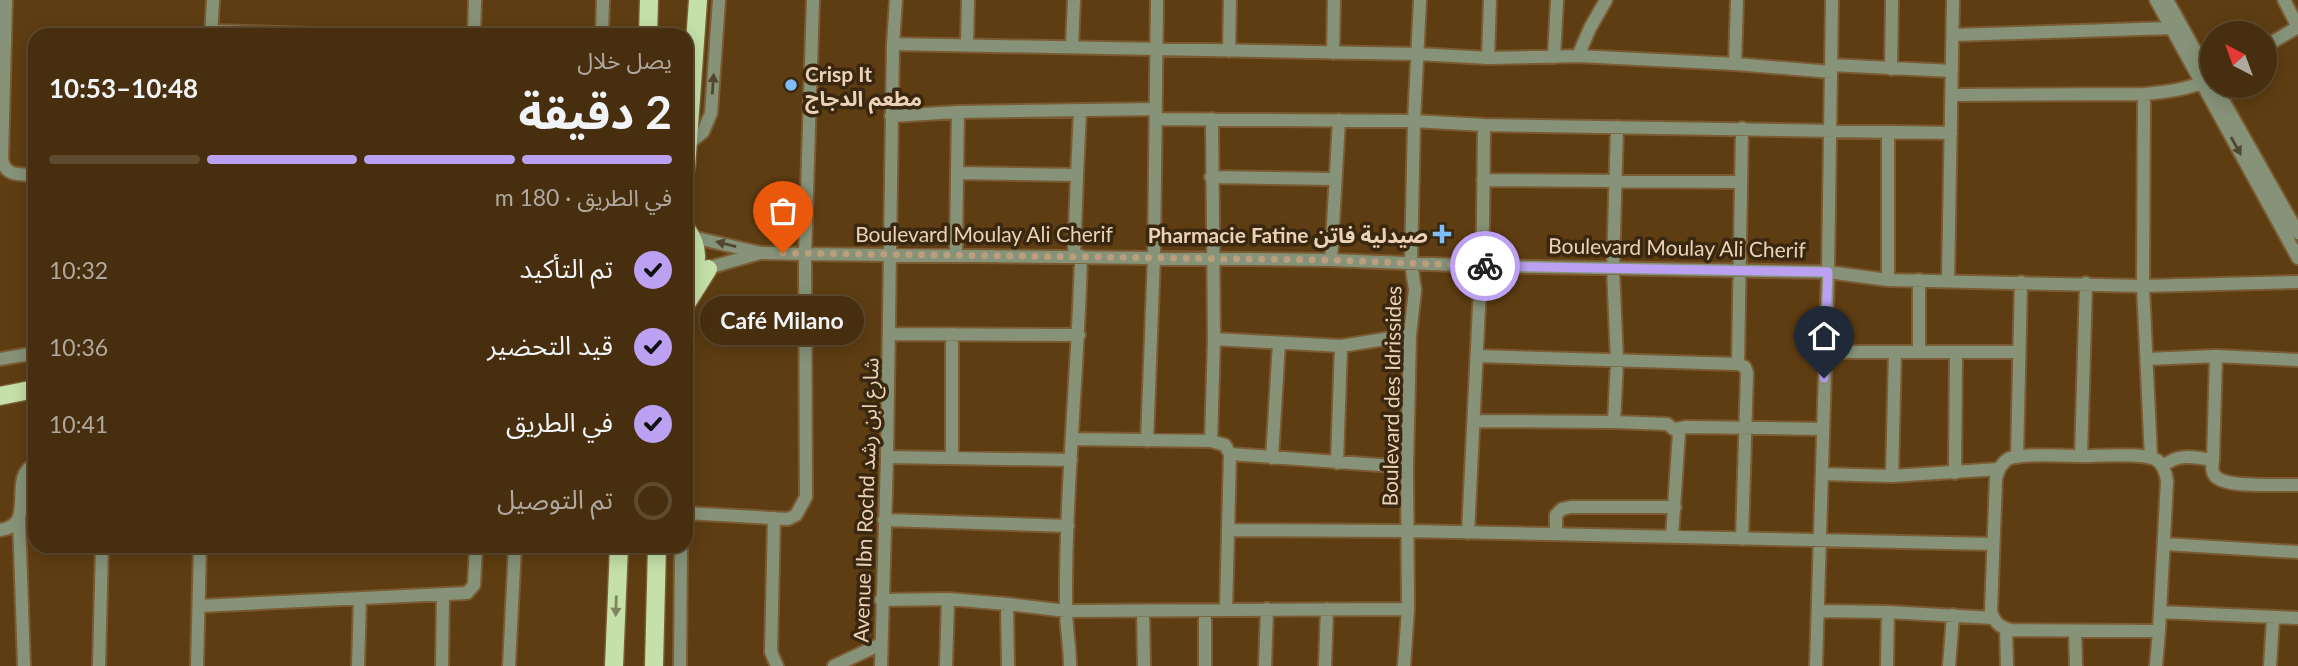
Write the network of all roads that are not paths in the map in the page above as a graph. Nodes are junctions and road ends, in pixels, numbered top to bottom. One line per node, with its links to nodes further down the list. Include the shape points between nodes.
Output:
1 (6, 0): 70 (street)
2 (213, 0): 28 (street)
3 (475, 0): 29 (street)
4 (603, 0): 30 (street)
5 (649, 0): 31 (main road)
6 (698, 0): 50 (main road)
7 (719, 0): 69 (street, one-way to 7, via 703,132 711,113)
8 (813, 0): 83 (street)
9 (896, 0): 34 (street, Avenue Ibn Rochd شارع ابن رشد)
10 (968, 0): 35 (street)
11 (1074, 0): 36 (street)
12 (1157, 0): 37 (street)
13 (1230, 0): 38 (street)
14 (1334, 0): 39 (street)
15 (1420, 0): 40 (street, Boulevard des Idrissides)
16 (1490, 0): 43 (street)
17 (1557, 0): 41 (street)
18 (1606, 0): 42 (street)
19 (1737, 0): 45 (street)
20 (1832, 0): 47 (street)
21 (1892, 0): 48 (street)
22 (1953, 0): 32 (street)
23 (2157, 0): 26 (street)
24 (2167, 0): 44 (street)
25 (2284, 0): 27 (street)
26 (2172, 27): 32 (street); 46 (street)
27 (2298, 27): 33 (street)
28 (211, 28)
29 (474, 28)
30 (602, 28)
31 (648, 28)
32 (1952, 35): 49 (street)
33 (2277, 39)
34 (893, 44): 35 (street); 59 (street, Avenue Ibn Rochd شارع ابن رشد)
35 (967, 44): 36 (street)
36 (1072, 46): 37 (street)
37 (1156, 49): 38 (street); 58 (street)
38 (1229, 51): 39 (street)
39 (1333, 53): 40 (street)
40 (1418, 54): 43 (street); 62 (street, Boulevard des Idrissides)
41 (1553, 57): 42 (street); 43 (street)
42 (1578, 57): 45 (street)
43 (1488, 58)
44 (2200, 62)
45 (1735, 64): 47 (street)
46 (2200, 67)
47 (1831, 69): 48 (street); 66 (street)
48 (1891, 69): 49 (street)
49 (1952, 71): 53 (street)
50 (693, 72)
51 (2200, 84): 52 (street)
52 (2144, 94): 53 (street); 103 (street)
53 (1952, 95): 68 (street)
54 (2218, 98): 88 (street, one-way to 88)
55 (2220, 98): 79 (street)
56 (1080, 110): 57 (street); 58 (street); 73 (street)
57 (958, 112): 59 (street); 71 (street)
58 (1156, 114): 60 (street); 87 (street)
59 (891, 116): 85 (street, Avenue Ibn Rochd شارع ابن رشد)
60 (1212, 119): 61 (street); 74 (street)
61 (1339, 120): 62 (street); 75 (street)
62 (1415, 121): 63 (street); 91 (street, Boulevard des Idrissides)
63 (1484, 125): 64 (street); 76 (street)
64 (1617, 127): 65 (street); 77 (street)
65 (1742, 128): 66 (street); 78 (street)
66 (1830, 130): 67 (street); 95 (street)
67 (1888, 132): 68 (street); 97 (street)
68 (1951, 133): 99 (street)
69 (693, 140)
70 (1, 159): 72 (street, via 10,173)
71 (957, 173): 73 (street); 84 (street)
72 (28, 174)
73 (1077, 175): 86 (street)
74 (1211, 177): 75 (street); 89 (street)
75 (1335, 179): 90 (street)
76 (1483, 180): 77 (street); 92 (street)
77 (1617, 182): 78 (street); 93 (street)
78 (1741, 183): 94 (street)
79 (2298, 233)
80 (693, 234): 82 (street, Boulevard Moulay Ali Cherif, one-way to 80)
81 (693, 244): 96 (main road)
82 (761, 253): 83 (street, Boulevard Moulay Ali Cherif); 96 (street, Boulevard Moulay Ali Cherif)
83 (805, 254): 85 (street, Boulevard Moulay Ali Cherif); 154 (street, via 806,497 796,515)
84 (956, 255): 85 (street, Boulevard Moulay Ali Cherif); 86 (street, Boulevard Moulay Ali Cherif)
85 (889, 256): 104 (street, Avenue Ibn Rochd شارع ابن رشد)
86 (1077, 256): 87 (street, Boulevard Moulay Ali Cherif); 106 (street)
87 (1154, 257): 89 (street, Boulevard Moulay Ali Cherif); 132 (street)
88 (2298, 258)
89 (1213, 260): 90 (street, Boulevard Moulay Ali Cherif); 108 (street)
90 (1331, 260): 91 (street, Boulevard Moulay Ali Cherif)
91 (1412, 262): 92 (street, Boulevard Moulay Ali Cherif); 107 (street, Boulevard des Idrissides, via 1415,290)
92 (1481, 266): 93 (street, Boulevard Moulay Ali Cherif); 117 (street)
93 (1613, 268): 94 (street, Boulevard Moulay Ali Cherif); 122 (street)
94 (1741, 271): 95 (street, Boulevard Moulay Ali Cherif); 123 (street)
95 (1828, 272): 97 (street, Boulevard Moulay Ali Cherif); 111 (street)
96 (696, 274)
97 (1888, 280): 98 (street, Boulevard Moulay Ali Cherif)
98 (1919, 280): 99 (street, Boulevard Moulay Ali Cherif); 113 (street)
99 (1948, 281): 100 (street, Boulevard Moulay Ali Cherif)
100 (2021, 282): 102 (street, Boulevard Moulay Ali Cherif); 115 (street)
101 (2298, 282): 103 (street, Boulevard Moulay Ali Cherif)
102 (2085, 283): 103 (street, Boulevard Moulay Ali Cherif); 135 (street)
103 (2143, 286): 120 (street)
104 (889, 334): 105 (street); 136 (street, Avenue Ibn Rochd شارع ابن رشد)
105 (952, 334): 106 (street); 138 (street)
106 (1079, 335): 131 (street)
107 (1410, 335): 110 (street); 145 (street, Boulevard des Idrissides)
108 (1214, 339): 109 (street); 133 (street)
109 (1279, 343): 110 (street); 139 (street)
110 (1341, 346): 143 (street)
111 (1824, 352): 112 (street); 130 (street)
112 (1895, 352): 113 (street); 150 (street)
113 (1919, 352): 114 (street)
114 (1956, 352): 115 (street); 148 (street)
115 (2020, 352): 137 (street)
116 (28, 353): 119 (street)
117 (1477, 356): 122 (street); 126 (street)
118 (2217, 356): 120 (street); 121 (street); 142 (street)
119 (0, 359)
120 (2147, 359): 140 (street)
121 (2298, 360)
122 (1618, 361): 123 (street); 127 (street)
123 (1738, 364): 129 (street, via 1747,373)
124 (28, 390): 125 (main road)
125 (0, 396)
126 (1474, 421): 127 (street); 161 (street)
127 (1614, 422): 128 (street, via 1667,424)
128 (1676, 429): 129 (street); 152 (street, via 1680,439)
129 (1745, 429): 130 (street); 164 (street)
130 (1823, 429): 149 (street)
131 (1073, 439): 132 (street); 141 (street)
132 (1147, 441): 133 (street)
133 (1211, 441): 134 (street, via 1225,445)
134 (1230, 454): 139 (street); 159 (street)
135 (2081, 456): 137 (street); 140 (street)
136 (887, 457): 138 (street); 156 (street, Avenue Ibn Rochd شارع ابن رشد)
137 (2017, 457): 147 (street)
138 (952, 458): 141 (street)
139 (1272, 458): 143 (street)
140 (2151, 458): 144 (street)
141 (1071, 460): 157 (street)
142 (2213, 460): 144 (street, via 2181,456); 151 (street, via 2212,470 2224,482)
143 (1337, 463): 145 (street)
144 (2162, 466): 167 (street, via 2167,481)
145 (1407, 467): 160 (street, Boulevard des Idrissides)
146 (28, 469): 155 (street, via 21,480)
147 (1999, 469): 148 (street); 166 (street)
148 (1955, 473): 150 (street)
149 (1822, 474): 150 (street); 165 (street)
150 (1892, 475)
151 (2298, 485)
152 (1675, 507): 162 (street, via 1562,509 1556,514); 163 (street)
153 (693, 513): 154 (street)
154 (774, 518): 209 (street, via 771,652)
155 (19, 519): 158 (street, via 14,526); 200 (street)
156 (884, 520): 157 (street); 179 (street, Avenue Ibn Rochd شارع ابن رشد)
157 (1068, 526): 186 (street)
158 (0, 530)
159 (1228, 530): 160 (street); 185 (street)
160 (1408, 531): 161 (street); 184 (street, Boulevard des Idrissides)
161 (1468, 533): 162 (street)
162 (1556, 534): 163 (street)
163 (1672, 537): 164 (street)
164 (1742, 539): 165 (street)
165 (1820, 541): 166 (street); 189 (street)
166 (1993, 544): 193 (street)
167 (2165, 544): 168 (street); 191 (street)
168 (2298, 552)
169 (102, 553): 201 (street)
170 (200, 553): 181 (street)
171 (476, 553): 176 (street, via 471,590)
172 (515, 553): 205 (street)
173 (619, 553): 206 (main road, one-way to 206)
174 (657, 553): 207 (main road)
175 (681, 553): 208 (street)
176 (443, 595): 177 (street); 204 (street)
177 (360, 599): 181 (street); 203 (street)
178 (948, 599): 179 (street); 180 (street); 212 (street)
179 (881, 600): 199 (street, Avenue Ibn Rochd شارع ابن رشد)
180 (1007, 604): 186 (street); 213 (street)
181 (199, 606): 202 (street)
182 (1267, 609): 183 (street); 185 (street); 217 (street)
183 (1327, 609): 184 (street); 218 (street)
184 (1408, 609): 219 (street, Boulevard des Idrissides)
185 (1226, 610): 188 (street)
186 (1066, 611): 187 (street); 214 (street)
187 (1143, 611): 188 (street); 215 (street)
188 (1205, 611): 216 (street)
189 (1818, 611): 190 (street); 220 (street)
190 (1888, 612): 192 (street); 221 (street)
191 (2160, 612): 194 (street); 198 (street)
192 (1953, 615): 193 (street); 222 (street)
193 (1993, 618): 196 (street)
194 (2273, 618): 195 (street); 226 (street)
195 (2298, 618)
196 (2006, 629): 197 (street); 223 (street)
197 (2075, 631): 198 (street); 224 (street)
198 (2159, 631): 225 (street)
199 (881, 644): 210 (street); 211 (street, Avenue Ibn Rochd شارع ابن رشد)
200 (24, 666)
201 (99, 666)
202 (197, 666)
203 (358, 666)
204 (442, 666)
205 (509, 666)
206 (614, 666)
207 (654, 666)
208 (680, 666)
209 (777, 666)
210 (834, 666)
211 (881, 666)
212 (946, 666)
213 (1008, 666)
214 (1070, 666)
215 (1144, 666)
216 (1205, 666)
217 (1265, 666)
218 (1325, 666)
219 (1404, 666)
220 (1816, 666)
221 (1887, 666)
222 (1949, 666)
223 (2007, 666)
224 (2076, 666)
225 (2157, 666)
226 (2270, 666)

